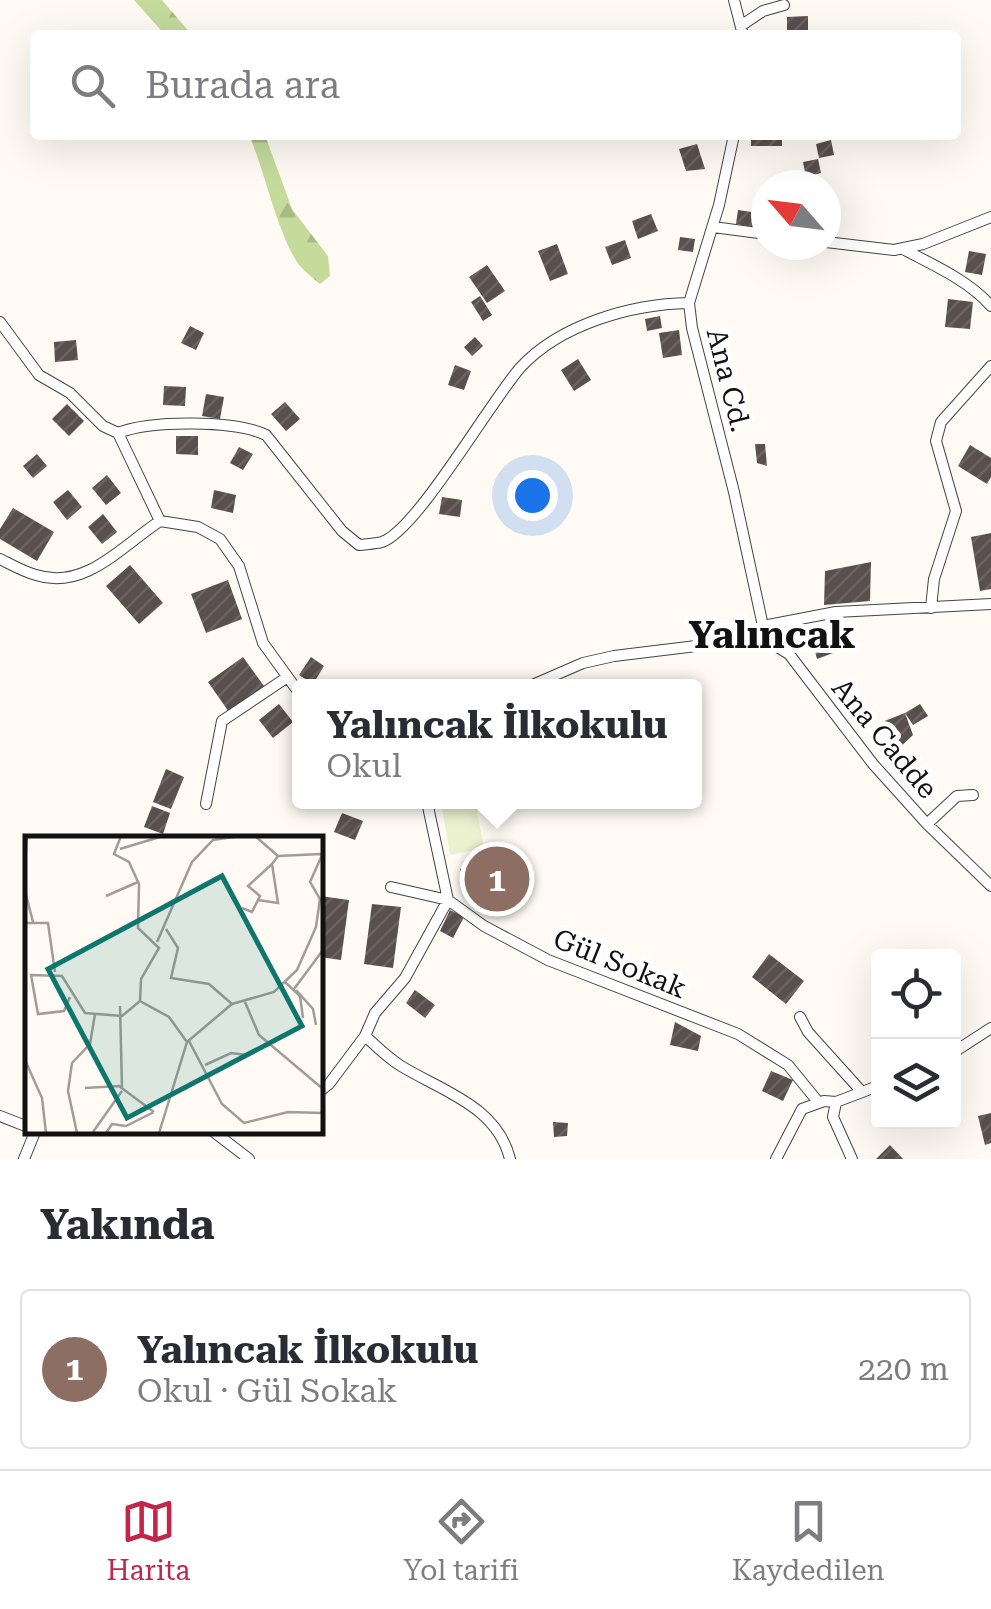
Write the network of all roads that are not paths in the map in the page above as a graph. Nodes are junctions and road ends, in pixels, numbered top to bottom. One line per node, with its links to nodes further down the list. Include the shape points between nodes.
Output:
1 (734, 0): 3 (street)
2 (784, 5): 3 (street, via 763,11)
3 (742, 30)
4 (733, 140): 6 (street, Ana Cd.)
5 (991, 217): 9 (street)
6 (713, 227): 7 (street); 10 (street, Ana Cd.)
7 (751, 232)
8 (841, 244): 9 (street)
9 (902, 248): 11 (street)
10 (689, 303): 14 (street, via 610,316 564,335 523,365 415,513 385,542 359,545 342,531 266,436 248,426 170,424); 19 (street, Ana Cd.)
11 (991, 306)
12 (0, 322): 14 (street, via 39,375)
13 (991, 366): 18 (street, via 941,422 936,441 956,510)
14 (118, 433): 15 (street)
15 (160, 520): 16 (street, via 78,576 37,576); 20 (street, via 220,539 239,566 263,643)
16 (0, 559)
17 (991, 604): 18 (street)
18 (931, 608): 19 (street, via 836,612)
19 (762, 632): 21 (street, via 614,656); 26 (street, Ana Cadde, via 789,654)
20 (286, 678): 22 (street); 24 (street, via 222,720)
21 (546, 679)
22 (292, 685)
23 (973, 795): 26 (street, via 957,796)
24 (206, 804)
25 (428, 809): 29 (street)
26 (927, 824): 27 (street, Ana Cadde)
27 (991, 886)
28 (391, 887): 29 (street, Gül Sokak)
29 (448, 900): 32 (street); 38 (street, Gül Sokak, via 548,960 738,1034 788,1066)
30 (800, 1018): 36 (street)
31 (991, 1028): 33 (street)
32 (365, 1036): 34 (street); 45 (street, via 398,1064 482,1112)
33 (961, 1047)
34 (322, 1089)
35 (871, 1089): 36 (street)
36 (862, 1092): 37 (street)
37 (836, 1102): 38 (street); 47 (street, via 833,1117)
38 (819, 1103): 46 (street, via 802,1109)
39 (0, 1116): 40 (street)
40 (25, 1126)
41 (34, 1134): 43 (street)
42 (217, 1134): 44 (street)
43 (24, 1159)
44 (250, 1159)
45 (510, 1159)
46 (776, 1159)
47 (852, 1159)

